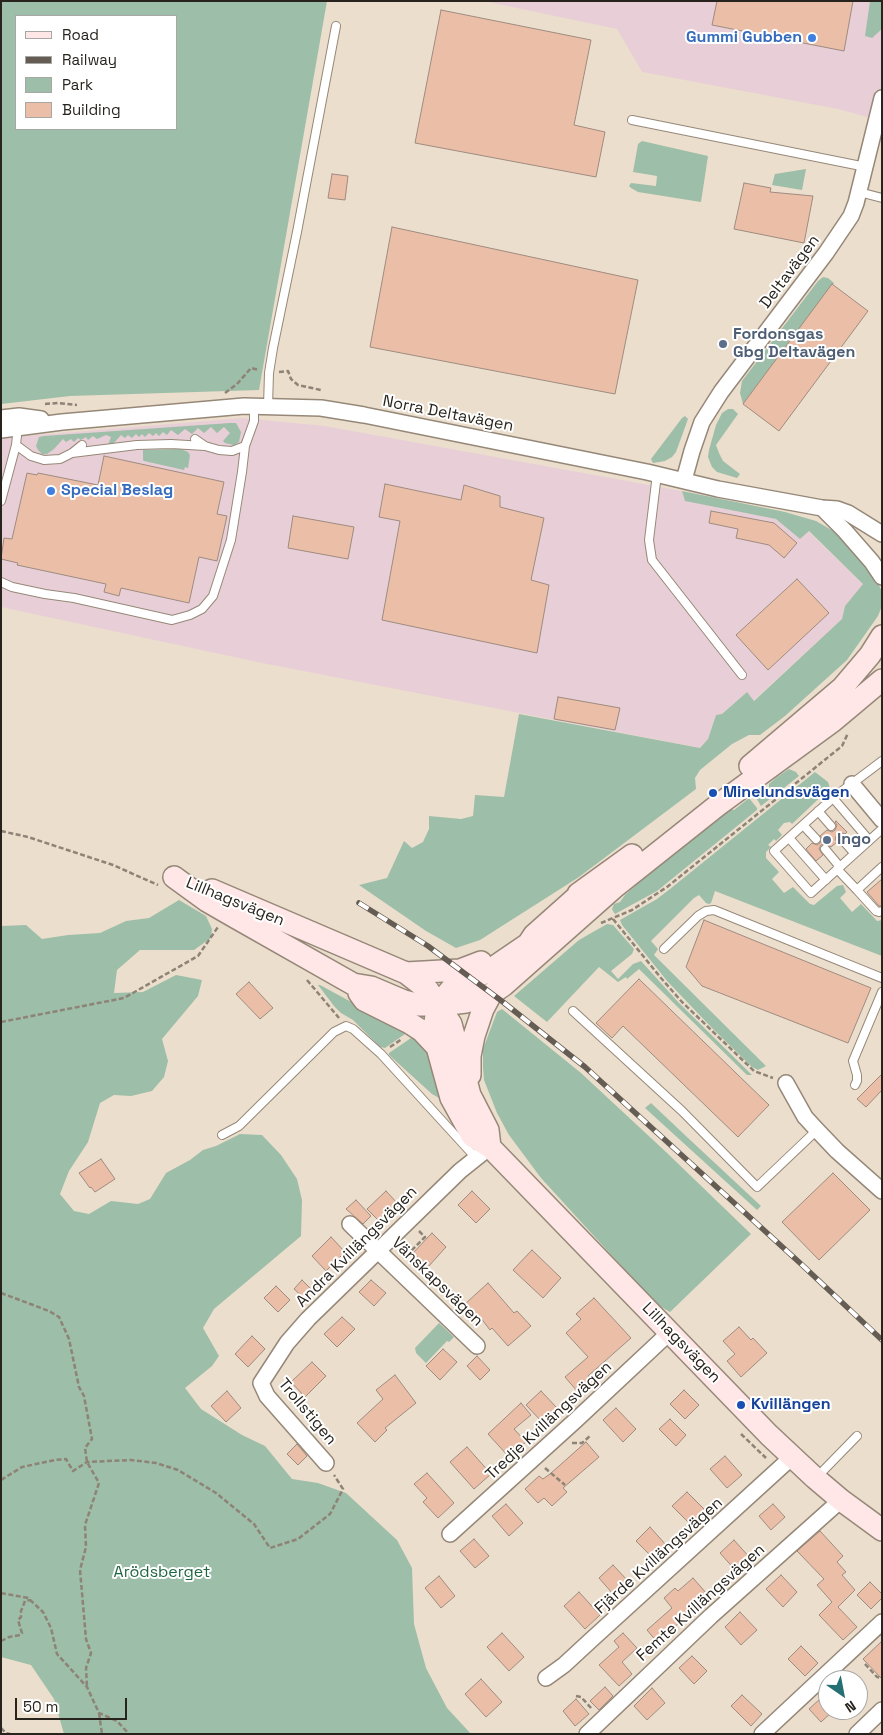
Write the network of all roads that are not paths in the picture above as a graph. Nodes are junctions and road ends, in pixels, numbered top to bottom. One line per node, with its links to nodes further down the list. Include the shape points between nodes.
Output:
1 (336, 26): 7 (lane)
2 (882, 98): 4 (street, Deltavägen)
3 (632, 120): 4 (lane)
4 (866, 167): 5 (street, Deltavägen)
5 (859, 192): 6 (lane); 18 (street, Deltavägen, via 843,231 721,392 702,422)
6 (882, 198)
7 (261, 406): 9 (street, Norra Deltavägen, via 62,422); 15 (lane); 17 (street, Norra Deltavägen, via 321,408 364,415)
8 (1, 418): 9 (street, Norra Deltavägen)
9 (18, 422): 10 (street, Norra Deltavägen); 12 (lane)
10 (1, 430)
11 (195, 439): 14 (lane)
12 (16, 445): 16 (lane, via 31,456 44,460 60,459); 19 (lane)
13 (82, 445): 16 (lane)
14 (206, 446): 15 (lane, via 232,451); 16 (lane, via 137,445)
15 (245, 446): 23 (lane, via 231,540 213,596 202,609 172,620)
16 (72, 453)
17 (657, 474): 18 (street, Norra Deltavägen); 25 (lane, via 649,540 652,560)
18 (684, 480): 20 (street, Norra Deltavägen)
19 (1, 501)
20 (822, 508): 21 (street, Norra Deltavägen, via 848,513); 22 (street)
21 (882, 534)
22 (882, 577)
23 (1, 582)
24 (882, 636): 44 (main road, via 842,688 809,717 755,762)
25 (742, 675)
26 (882, 680): 52 (main road, via 833,721 623,880)
27 (882, 761): 28 (lane)
28 (852, 784): 29 (lane); 31 (street)
29 (833, 798): 30 (lane); 38 (lane)
30 (818, 811): 32 (lane); 33 (lane)
31 (882, 820)
32 (803, 825): 35 (lane); 37 (lane)
33 (830, 826)
34 (882, 829): 38 (lane)
35 (789, 838): 43 (lane); 43 (lane, via 774,851 811,893)
36 (841, 838): 40 (lane)
37 (816, 839)
38 (869, 840): 40 (lane)
39 (825, 849): 42 (lane)
40 (854, 853): 42 (lane)
41 (882, 867): 45 (lane)
42 (839, 868): 43 (lane); 45 (lane)
43 (826, 880)
44 (589, 886): 48 (main road, Lillhagsvägen, via 478,963 460,970); 53 (main road, Lillhagsvägen, via 528,944 488,972 452,988)
45 (857, 890): 46 (lane, via 876,911)
46 (882, 911)
47 (664, 949): 49 (lane, via 698,916 714,910)
48 (406, 973): 50 (main road, Lillhagsvägen, via 204,886 174,877 227,912); 53 (main road, Lillhagsvägen, via 428,990)
49 (882, 978)
50 (353, 984): 53 (main road, Lillhagsvägen, via 420,1005); 55 (main road, Lillhagsvägen, via 364,1000 422,1031)
51 (882, 992): 57 (lane, via 853,1061 857,1075)
52 (491, 994): 53 (main road, Lillhagsvägen, via 466,1002); 58 (main road, Lillhagsvägen, via 474,1036 470,1056)
53 (440, 1005): 55 (main road, Lillhagsvägen, via 434,1028); 58 (main road, Lillhagsvägen, via 451,1024)
54 (573, 1011): 59 (lane, via 757,1187)
55 (437, 1047): 61 (main road, Lillhagsvägen, via 451,1098)
56 (786, 1083): 59 (street, via 805,1117)
57 (855, 1085)
58 (470, 1095): 61 (main road, Lillhagsvägen, via 488,1130)
59 (817, 1130): 62 (street)
60 (222, 1135): 61 (lane, via 239,1126 334,1032 346,1026 381,1054)
61 (483, 1152): 64 (street, Andra Kvillängsvägen, via 460,1170); 65 (main road, Lillhagsvägen)
62 (882, 1191)
63 (350, 1224): 64 (street, Vänskapsvägen)
64 (378, 1250): 66 (street, Vänskapsvägen); 67 (street, Andra Kvillängsvägen, via 287,1343)
65 (670, 1332): 69 (main road, Lillhagsvägen); 74 (street, Tredje Kvillängsvägen)
66 (477, 1346)
67 (261, 1383): 70 (street, Trollstigen, via 267,1396)
68 (857, 1436): 71 (lane)
69 (792, 1457): 71 (main road, Lillhagsvägen); 76 (street, Fjärde Kvillängsvägen)
70 (326, 1463)
71 (815, 1478): 72 (main road, Lillhagsvägen)
72 (841, 1500): 73 (main road, Lillhagsvägen); 78 (street, Femte Kvillängsvägen, via 711,1616)
73 (882, 1530)
74 (450, 1534)
75 (882, 1622): 79 (street)
76 (546, 1678)
77 (882, 1710): 80 (street)
78 (587, 1734)
79 (762, 1734)
80 (857, 1734)

